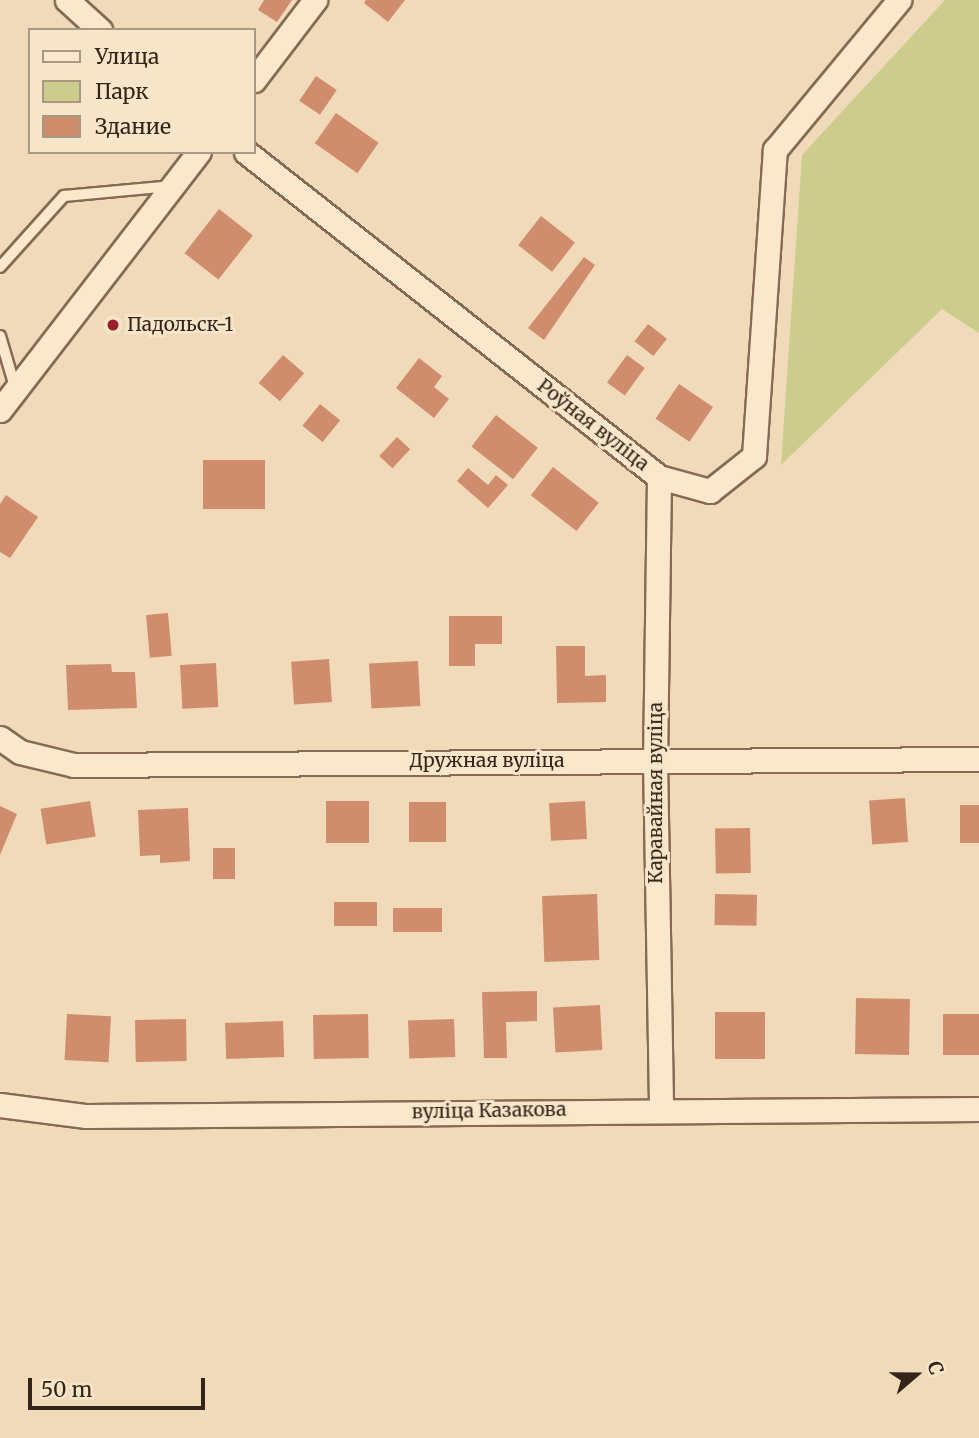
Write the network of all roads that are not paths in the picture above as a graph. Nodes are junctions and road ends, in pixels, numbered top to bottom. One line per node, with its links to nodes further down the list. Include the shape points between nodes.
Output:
1 (67, 0): 4 (street)
2 (315, 0): 5 (street)
3 (899, 0): 13 (street, Роўная вуліца, via 775,150 754,456 710,491)
4 (98, 28)
5 (256, 77)
6 (197, 154): 8 (street)
7 (249, 154): 13 (street, Роўная вуліца)
8 (173, 186): 9 (lane, via 64,196); 11 (street)
9 (0, 267)
10 (0, 336): 11 (lane)
11 (16, 389): 12 (street)
12 (0, 410)
13 (659, 477): 16 (street, Каравайная вуліца)
14 (0, 738): 16 (street, Дружная вуліца, via 20,752 74,765)
15 (979, 759): 16 (street, Дружная вуліца)
16 (655, 760): 18 (street, Каравайная вуліца)
17 (0, 1105): 18 (street, вуліца Казакова, via 86,1116)
18 (661, 1109): 19 (street, вуліца Казакова)
19 (979, 1109)

